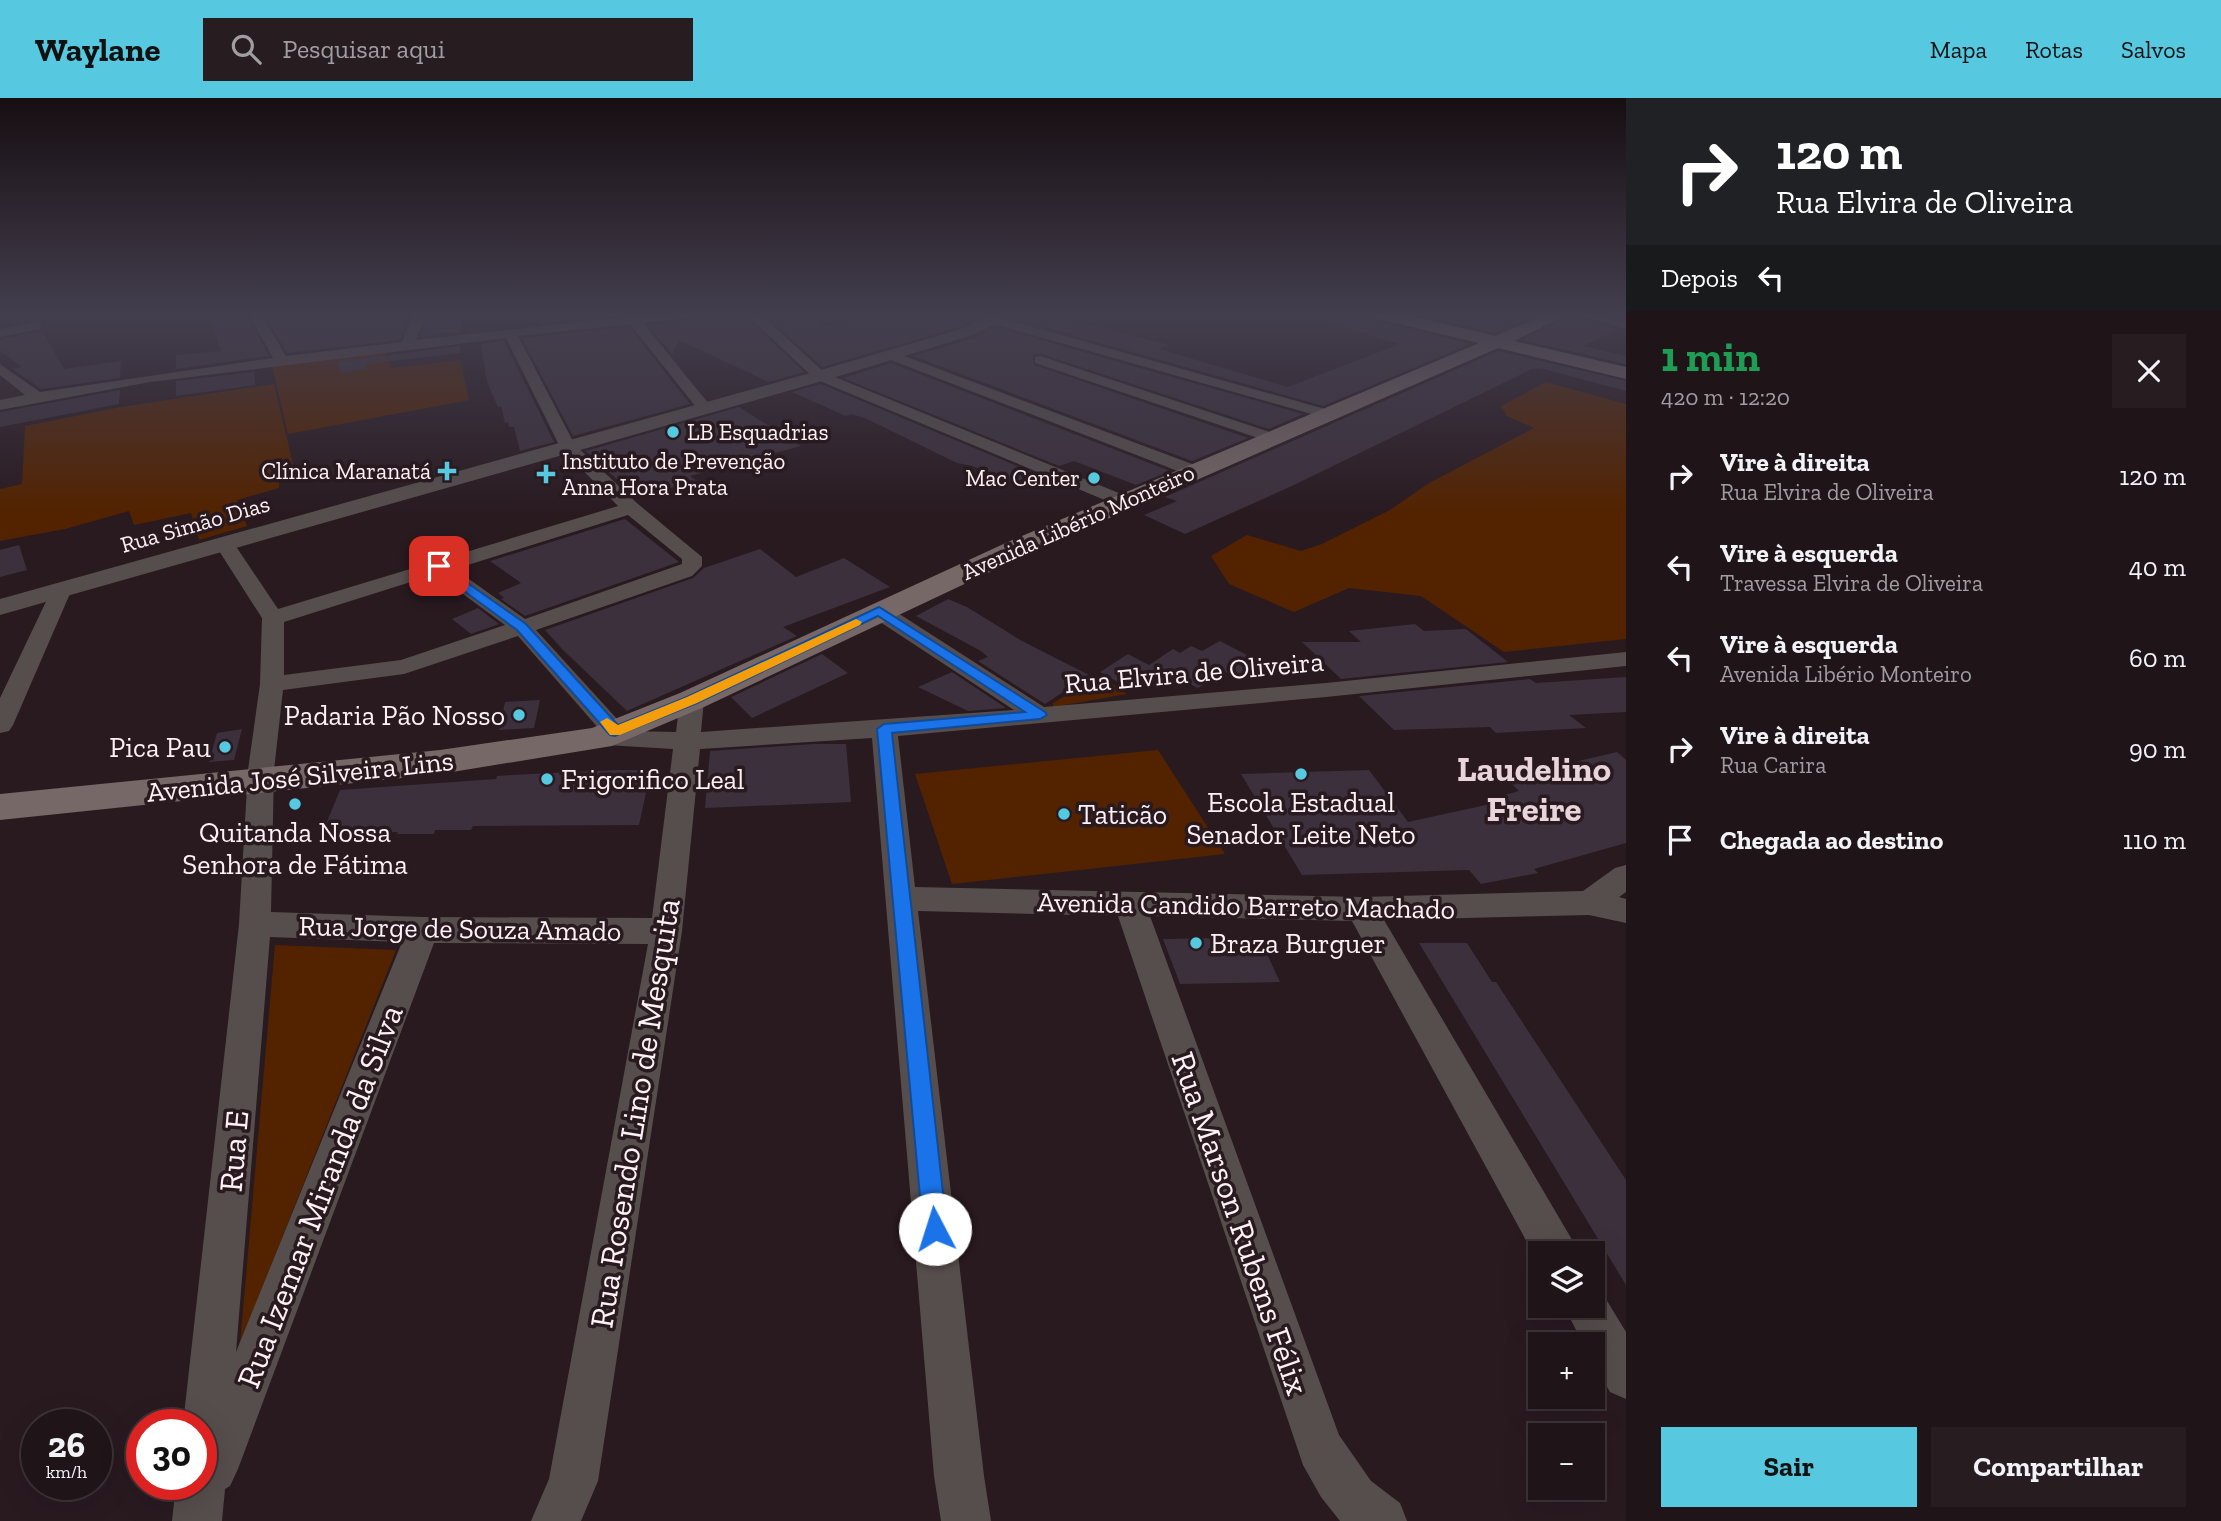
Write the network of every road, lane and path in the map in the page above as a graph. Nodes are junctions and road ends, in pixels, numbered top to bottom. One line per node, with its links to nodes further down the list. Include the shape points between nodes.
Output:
1 (16, 380): 11 (street)
2 (166, 380): 11 (street)
3 (538, 380): 16 (street)
4 (682, 380): 13 (street)
5 (805, 380): 13 (street, Rua Simão Dias)
6 (831, 380): 18 (street)
7 (957, 380): 17 (street)
8 (1101, 380): 15 (street)
9 (1214, 380): 14 (street)
10 (1406, 380): 14 (main road, Avenida Libério Monteiro)
11 (36, 396): 12 (street)
12 (0, 405)
13 (705, 409): 16 (street, Rua Simão Dias)
14 (1327, 414): 15 (main road, Avenida Libério Monteiro)
15 (1273, 438): 17 (main road, Avenida Libério Monteiro)
16 (568, 447): 19 (street); 20 (street, Rua Simão Dias)
17 (1194, 471): 18 (main road, Avenida Libério Monteiro)
18 (1125, 502): 24 (main road, Avenida Libério Monteiro)
19 (631, 508): 21 (street); 26 (street, via 692,557 692,566)
20 (224, 543): 22 (street, Rua Simão Dias); 25 (street)
21 (439, 566): 25 (street); 26 (street)
22 (62, 589): 23 (street, Rua Simão Dias); 31 (street)
23 (0, 607)
24 (879, 611): 29 (main road, Avenida Libério Monteiro); 30 (street)
25 (273, 618): 28 (street, Rua E)
26 (522, 627): 28 (street, via 404,667); 33 (street)
27 (1626, 659): 30 (street, Rua Elvira de Oliveira)
28 (272, 684): 35 (street, Rua E)
29 (692, 700): 33 (main road, Avenida Libério Monteiro); 34 (street, Rua Rosendo Lino de Mesquita)
30 (1040, 715): 32 (street, Rua Elvira de Oliveira)
31 (0, 725)
32 (884, 729): 34 (street, Rua Elvira de Oliveira); 38 (street)
33 (607, 735): 34 (street, Rua Elvira de Oliveira); 35 (main road, Avenida José Silveira Lins, via 477,757)
34 (688, 741): 45 (street, Rua Rosendo Lino de Mesquita)
35 (262, 781): 36 (main road, Avenida José Silveira Lins); 43 (street, Rua E)
36 (0, 807)
37 (1624, 881): 39 (street)
38 (903, 900): 40 (street, Avenida Candido Barreto Machado); 51 (street)
39 (1589, 903): 41 (street, Avenida Candido Barreto Machado); 42 (street, Avenida Candido Barreto Machado)
40 (1130, 905): 41 (street, Avenida Candido Barreto Machado); 52 (street, Rua Marson Rubens Félix, via 1320,1448 1342,1486)
41 (1361, 909): 46 (street)
42 (1626, 911)
43 (255, 924): 44 (street, Rua Jorge de Souza Amado); 49 (street, Rua E)
44 (423, 930): 45 (street, Rua Jorge de Souza Amado); 49 (street, Rua Izemar Miranda da Silva)
45 (666, 931): 50 (street, Rua Rosendo Lino de Mesquita, via 573,1481)
46 (1549, 1241)
47 (1593, 1318): 48 (street)
48 (1626, 1376)
49 (199, 1511)
50 (556, 1521)
51 (966, 1521)
52 (1382, 1521)

